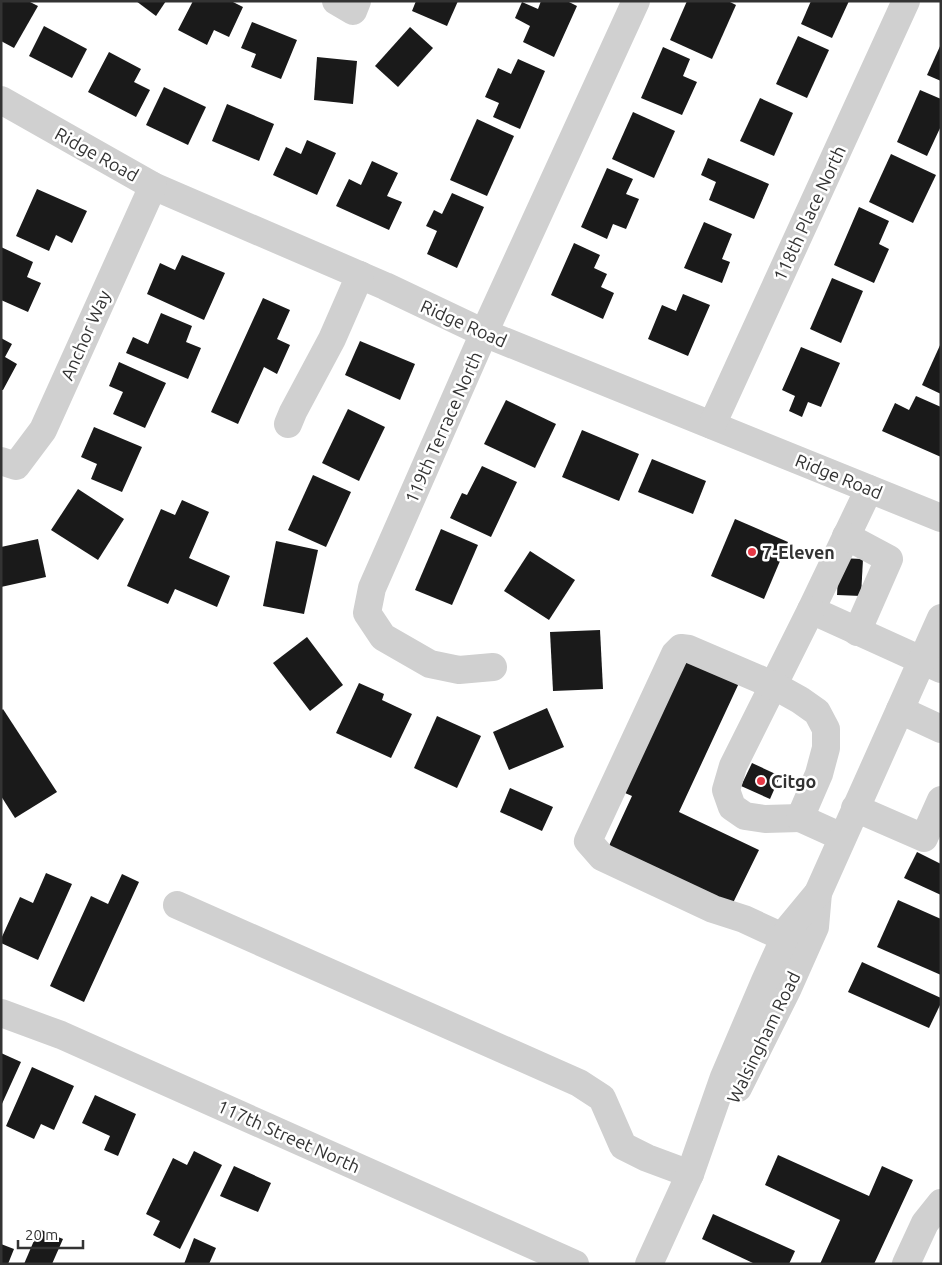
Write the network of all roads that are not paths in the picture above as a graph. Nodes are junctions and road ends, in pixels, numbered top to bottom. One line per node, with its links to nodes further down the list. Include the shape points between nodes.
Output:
1 (636, 1): 6 (street, 119th Terrace North)
2 (906, 1): 8 (street, 118th Place North)
3 (1, 100): 4 (street, Ridge Road)
4 (152, 186): 5 (street, Ridge Road); 9 (street, Anchor Way, via 43,430 16,466)
5 (360, 275): 6 (street, Ridge Road); 7 (street, via 332,339)
6 (484, 333): 8 (street, Ridge Road); 17 (street, 119th Terrace North, via 372,588 367,613 383,637 430,664 459,670)
7 (288, 424)
8 (712, 425): 10 (street, Ridge Road)
9 (1, 461)
10 (869, 488): 11 (street, Ridge Road); 12 (street)
11 (941, 518)
12 (846, 536): 13 (street); 15 (street, via 889,559)
13 (811, 610): 15 (street); 18 (street)
14 (941, 618): 16 (street, Walsingham Road)
15 (857, 632): 16 (street)
16 (931, 665): 19 (street, Walsingham Road)
17 (493, 666)
18 (773, 685): 23 (street, via 816,712 826,729 826,748 819,774); 23 (street, via 733,766 726,790 732,807 745,816); 27 (street, via 681,648 675,654 588,841 602,857 713,909)
19 (900, 710): 20 (street); 22 (street, Walsingham Road)
20 (941, 729)
21 (941, 800): 22 (street, via 924,838)
22 (855, 808): 24 (street, Walsingham Road)
23 (800, 818): 24 (street)
24 (842, 837): 25 (street, Walsingham Road)
25 (818, 894): 27 (street, Walsingham Road, via 789,928); 29 (street, Walsingham Road, via 815,927 787,990 718,1129)
26 (177, 905): 29 (street, via 579,1083 602,1098 623,1146)
27 (785, 938): 29 (street, Walsingham Road, via 724,1077)
28 (1, 1013): 32 (street, 117th Street North, via 61,1035)
29 (690, 1174): 31 (street, Walsingham Road)
30 (941, 1203): 33 (street, via 925,1222)
31 (651, 1263)
32 (575, 1264)
33 (906, 1264)

